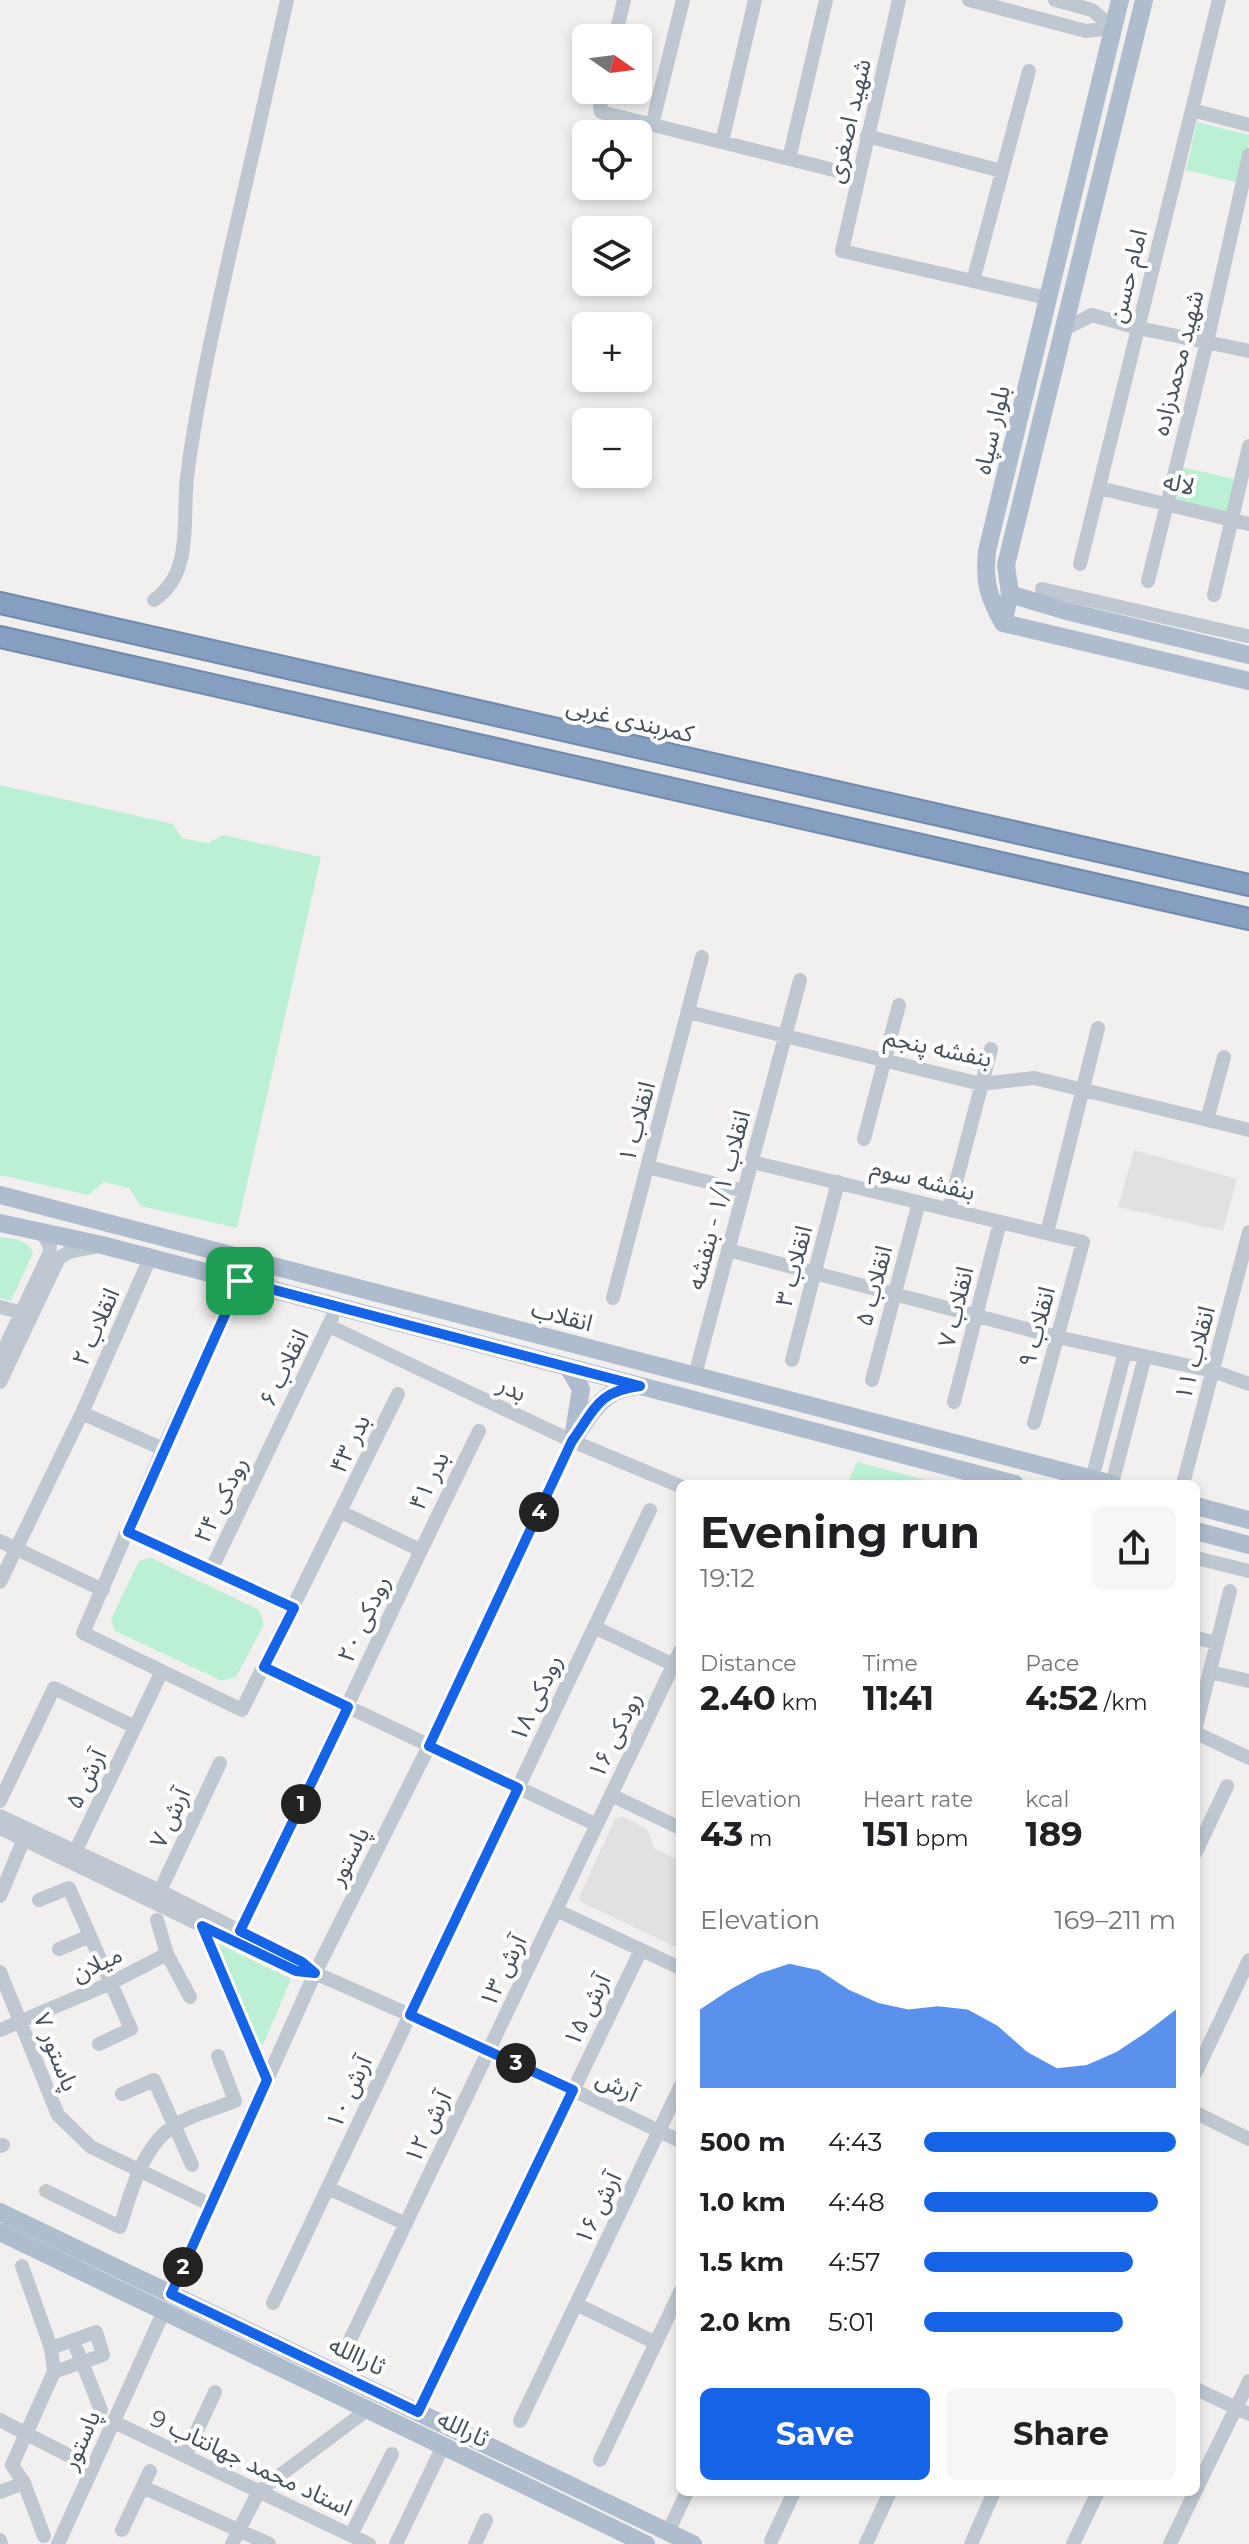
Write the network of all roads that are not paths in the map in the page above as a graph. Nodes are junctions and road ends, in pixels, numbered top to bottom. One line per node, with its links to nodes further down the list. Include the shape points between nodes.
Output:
1 (287, 0): 44 (street, via 198,399 181,563 168,591)
2 (624, 0): 12 (street)
3 (683, 0): 18 (street)
4 (755, 0): 21 (street)
5 (826, 0): 23 (street)
6 (899, 0): 20 (street, شهید اصغری)
7 (969, 0): 13 (street, via 1086,31)
8 (1055, 0): 13 (street, via 1092,10)
9 (1120, 0): 13 (main road, بلوار سپاه)
10 (1144, 0): 27 (main road, بلوار سپاه)
11 (1219, 0): 16 (street, امام حسن)
12 (618, 24)
13 (1113, 28): 28 (main road, بلوار سپاه)
14 (1029, 71): 24 (street)
15 (601, 104): 17 (street, via 601,112)
16 (1192, 110): 19 (street); 30 (street, امام حسن)
17 (632, 120)
18 (652, 125): 21 (street)
19 (1249, 125)
20 (867, 136): 24 (street); 25 (street, شهید اصغری)
21 (722, 142): 23 (street)
22 (1249, 155): 32 (street, شهید محمدزاده)
23 (789, 159): 25 (street)
24 (1002, 171): 26 (street)
25 (858, 176): 26 (street, شهید اصغری, via 842,251)
26 (973, 281): 28 (street)
27 (1073, 292): 29 (street); 31 (main road, بلوار سپاه)
28 (1047, 298): 47 (main road, بلوار سپاه, via 987,551 985,575)
29 (1092, 315): 30 (street); 31 (street)
30 (1138, 328): 32 (street); 35 (street, امام حسن)
31 (1063, 330): 42 (main road, بلوار سپاه, via 1006,565)
32 (1207, 342): 33 (street); 36 (street, شهید محمدزاده)
33 (1249, 351)
34 (1249, 446): 37 (street)
35 (1099, 488): 36 (street, لاله); 39 (street, امام حسن)
36 (1166, 504): 37 (street, لاله); 40 (street, شهید محمدزاده)
37 (1232, 520): 38 (street, لاله); 43 (street)
38 (1249, 524)
39 (1080, 564)
40 (1148, 581)
41 (1042, 589): 46 (street)
42 (1010, 594): 46 (main road); 47 (main road, بلوار سپاه)
43 (1214, 595)
44 (154, 600)
45 (0, 603): 51 (highway, کمربندی غربی)
46 (1143, 621): 49 (main road)
47 (1003, 623): 50 (main road)
48 (0, 637): 52 (highway)
49 (1248, 645)
50 (1249, 681)
51 (1249, 885)
52 (1249, 919)
53 (702, 957): 56 (street, انقلاب ۱)
54 (800, 980): 58 (street, انقلاب ۱/۱ - بنفشه)
55 (899, 1005): 61 (street)
56 (688, 1012): 58 (street, بنفشه پنجم); 68 (street, انقلاب ۱)
57 (1098, 1028): 63 (street)
58 (785, 1036): 61 (street, بنفشه پنجم); 67 (street, انقلاب ۱/۱ - بنفشه)
59 (991, 1049): 62 (street)
60 (1224, 1057): 64 (street)
61 (885, 1060): 62 (street, بنفشه پنجم); 66 (street)
62 (981, 1084): 63 (street, بنفشه پنجم, via 1034,1078); 73 (street)
63 (1083, 1088): 64 (street, بنفشه پنجم); 78 (street)
64 (1207, 1120): 65 (street, بنفشه پنجم)
65 (1249, 1130)
66 (864, 1139)
67 (752, 1162): 69 (street, بنفشه سوم); 70 (street, انقلاب ۱/۱ - بنفشه)
68 (648, 1167): 70 (street); 86 (street, انقلاب ۱)
69 (838, 1182): 72 (street, بنفشه سوم); 83 (street, انقلاب ۳)
70 (744, 1191): 81 (street, انقلاب ۱/۱ - بنفشه)
71 (0, 1195): 99 (main road, انقلاب)
72 (919, 1202): 73 (street, بنفشه سوم); 85 (street, انقلاب ۵)
73 (949, 1209): 74 (street, بنفشه سوم)
74 (1000, 1222): 78 (street, بنفشه سوم); 90 (street, انقلاب ۷)
75 (0, 1223): 76 (main road, انقلاب)
76 (42, 1232): 80 (main road, انقلاب); 89 (street, via 49,1254)
77 (1249, 1232): 98 (street, انقلاب ۱۱)
78 (1047, 1233): 79 (street, بنفشه سوم)
79 (1083, 1242): 92 (street, انقلاب ۹)
80 (102, 1245): 82 (main road, انقلاب); 89 (street, via 59,1258)
81 (728, 1250): 83 (street); 99 (street, انقلاب ۱/۱ - بنفشه)
82 (150, 1258): 84 (main road, انقلاب); 106 (street, انقلاب ۲)
83 (815, 1273): 85 (street); 96 (street, انقلاب ۳)
84 (240, 1281): 88 (main road, انقلاب); 111 (street)
85 (895, 1294): 90 (street); 100 (street, انقلاب ۵)
86 (613, 1298)
87 (0, 1307): 89 (street)
88 (338, 1307): 91 (street, انقلاب ۶); 97 (main road, انقلاب)
89 (26, 1314): 95 (street); 101 (street)
90 (977, 1316): 92 (street); 105 (street, انقلاب ۷)
91 (329, 1326): 109 (street, بدر); 110 (street, انقلاب ۶)
92 (1057, 1337): 93 (street); 107 (street, انقلاب ۹)
93 (1125, 1352): 94 (street); 112 (street)
94 (1145, 1356): 98 (street); 115 (street)
95 (0, 1358)
96 (792, 1360)
97 (568, 1367): 103 (main road, انقلاب); 109 (main road, via 581,1389)
98 (1213, 1371): 102 (street); 116 (street, انقلاب ۱۱)
99 (695, 1375): 112 (main road, انقلاب)
100 (872, 1380)
101 (0, 1382)
102 (1249, 1384)
103 (640, 1386): 109 (main road, via 620,1388 603,1398); 113 (main road, انقلاب)
104 (398, 1394): 120 (street, بدر ۴۳)
105 (954, 1402)
106 (82, 1413): 111 (street); 128 (street, انقلاب ۲)
107 (1034, 1423)
108 (479, 1431): 129 (street, بدر ۴۱)
109 (572, 1441): 117 (street, بدر); 150 (street, پاستور)
110 (270, 1448): 131 (street, رودکی ۲۴)
111 (163, 1449): 123 (street)
112 (1092, 1479): 114 (main road, انقلاب)
113 (1000, 1480)
114 (1096, 1480)
115 (1113, 1480)
116 (1184, 1480)
117 (676, 1484)
118 (1200, 1507): 121 (main road)
119 (650, 1510): 137 (street, رودکی ۱۸)
120 (341, 1512): 129 (street); 136 (street, بدر ۴۳)
121 (1222, 1513): 122 (main road); 125 (main road)
122 (1249, 1520)
123 (128, 1532): 131 (street); 134 (street)
124 (1200, 1532): 125 (main road)
125 (1216, 1537): 127 (main road)
126 (0, 1541): 128 (street)
127 (1249, 1545)
128 (16, 1549): 133 (street, انقلاب ۲); 134 (street)
129 (420, 1550): 146 (street, رودکی ۲۰)
130 (1200, 1559): 132 (street)
131 (211, 1570): 136 (street)
132 (1249, 1571)
133 (0, 1582)
134 (103, 1590): 143 (street, via 83,1633)
135 (1230, 1591): 139 (street)
136 (294, 1608): 142 (street, بدر ۴۳)
137 (594, 1627): 140 (street); 154 (street, رودکی ۱۸)
138 (1200, 1639): 139 (street)
139 (1217, 1643): 144 (street)
140 (676, 1658)
141 (676, 1660): 155 (street, رودکی ۱۶)
142 (264, 1667): 143 (street, بدر ۴۳, via 242,1710); 146 (street)
143 (162, 1671): 148 (street, آرش ۵)
144 (1210, 1672): 145 (street); 147 (street)
145 (1249, 1681)
146 (348, 1707): 150 (street); 171 (street, رودکی ۲۰)
147 (1200, 1711)
148 (135, 1727): 156 (street, via 54,1688); 163 (street, آرش ۵)
149 (1200, 1735): 151 (street)
150 (429, 1746): 154 (street); 179 (street, پاستور)
151 (1249, 1758)
152 (220, 1763): 164 (street, آرش ۷)
153 (1227, 1786): 162 (street)
154 (518, 1788): 158 (street); 167 (street, رودکی ۱۸)
155 (611, 1795): 158 (street, رودکی ۱۶); 159 (street)
156 (0, 1801)
157 (0, 1816): 161 (street, آرش)
158 (597, 1825): 168 (street, رودکی ۱۶)
159 (676, 1826)
160 (0, 1828): 161 (street, آرش)
161 (26, 1835): 163 (street, آرش); 165 (street); 170 (street, آرش)
162 (1200, 1843)
163 (76, 1850): 164 (street, آرش)
164 (160, 1891): 171 (street, آرش)
165 (0, 1896)
166 (39, 1900): 172 (street, via 69,1888)
167 (461, 1908): 182 (street, آرش ۱۰)
168 (556, 1910): 174 (street); 186 (street, آرش ۱۳)
169 (157, 1920): 175 (street)
170 (202, 1926): 179 (street, آرش, via 296,1971); 189 (street)
171 (240, 1931): 179 (street, آرش)
172 (90, 1936): 173 (street); 180 (street)
173 (59, 1949)
174 (641, 1950): 177 (street); 190 (street, آرش ۱۵)
175 (167, 1954): 180 (street, میلان); 181 (street)
176 (1249, 1960): 188 (street)
177 (676, 1966)
178 (0, 1972): 183 (street, پاستور ۷)
179 (315, 1973): 182 (street, آرش); 189 (street, پاستور)
180 (111, 1983): 183 (street, میلان); 185 (street, via 131,2029)
181 (190, 1997)
182 (410, 2015): 186 (street, آرش); 200 (street, آرش ۱۰)
183 (20, 2022): 184 (street, میلان); 199 (street, پاستور ۷, via 58,2115 91,2147)
184 (0, 2030)
185 (99, 2044)
186 (489, 2050): 190 (street, آرش); 204 (street, آرش ۱۲)
187 (218, 2056): 194 (street, via 235,2101)
188 (1200, 2064)
189 (267, 2080): 202 (street, پاستور)
190 (573, 2090): 195 (street, آرش); 223 (street, آرش ۱۵)
191 (122, 2094): 194 (street, via 154,2080)
192 (676, 2095): 195 (street, آرش ۱۶)
193 (1200, 2115): 197 (street)
194 (175, 2125): 198 (street); 199 (street)
195 (659, 2131): 196 (street, آرش); 210 (street, آرش ۱۶)
196 (676, 2139)
197 (1249, 2139)
198 (192, 2165)
199 (139, 2170): 201 (street, via 120,2227); 202 (street, پاستور ۷)
200 (328, 2188): 204 (street); 209 (street, آرش ۱۰)
201 (46, 2191)
202 (211, 2205): 208 (street, پاستور)
203 (0, 2212): 208 (main road, ثاراالله)
204 (406, 2224): 212 (street, آرش ۱۲)
205 (0, 2232): 208 (main road, ثارالله)
206 (22, 2266): 214 (street)
207 (676, 2300): 213 (street)
208 (168, 2303): 221 (main road, ثارالله); 223 (main road, ثاراالله); 226 (street, پاستور)
209 (273, 2303)
210 (576, 2304): 213 (street); 225 (street, آرش ۱۶)
211 (73, 2340): 214 (street); 215 (street); 215 (street, via 96,2332 103,2355)
212 (350, 2340)
213 (656, 2343): 231 (street)
214 (51, 2348): 216 (street)
215 (82, 2362): 216 (street); 220 (street)
216 (54, 2372): 227 (street)
217 (1249, 2381): 222 (street)
218 (1200, 2391): 222 (street)
219 (215, 2392): 230 (street)
220 (101, 2410)
221 (367, 2410): 228 (main road, ثارالله); 238 (street)
222 (1242, 2410): 236 (street)
223 (418, 2412): 251 (main road, ثاراالله)
224 (0, 2420): 227 (street)
225 (520, 2421)
226 (114, 2422): 230 (street, استاد محمد جهانتاب 9); 233 (street, پاستور)
227 (26, 2435): 232 (street); 233 (street)
228 (443, 2446): 257 (street); 259 (main road, ثارالله)
229 (392, 2454): 249 (street)
230 (185, 2456): 238 (street, استاد محمد جهانتاب 9)
231 (600, 2460)
232 (6, 2467): 235 (street)
233 (93, 2468): 253 (street, پاستور)
234 (150, 2471): 237 (street)
235 (24, 2483): 239 (street); 250 (street)
236 (1200, 2484)
237 (143, 2487): 247 (street); 248 (street)
238 (259, 2491): 248 (street); 249 (street, استاد محمد جهانتاب 9)
239 (0, 2492)
240 (685, 2496): 251 (street)
241 (792, 2496): 252 (street)
242 (888, 2496): 261 (street)
243 (992, 2496): 262 (street)
244 (1096, 2496): 263 (street)
245 (1194, 2496): 264 (street)
246 (486, 2520): 258 (street)
247 (122, 2530)
248 (239, 2530): 254 (street); 255 (street)
249 (351, 2535): 256 (street, استاد محمد جهانتاب 9)
250 (44, 2536)
251 (665, 2538): 260 (main road, ثاراالله)
252 (771, 2541)
253 (62, 2543)
254 (232, 2544)
255 (269, 2544)
256 (369, 2544)
257 (396, 2544)
258 (475, 2544)
259 (646, 2544)
260 (693, 2544)
261 (866, 2544)
262 (971, 2544)
263 (1073, 2544)
264 (1170, 2544)

